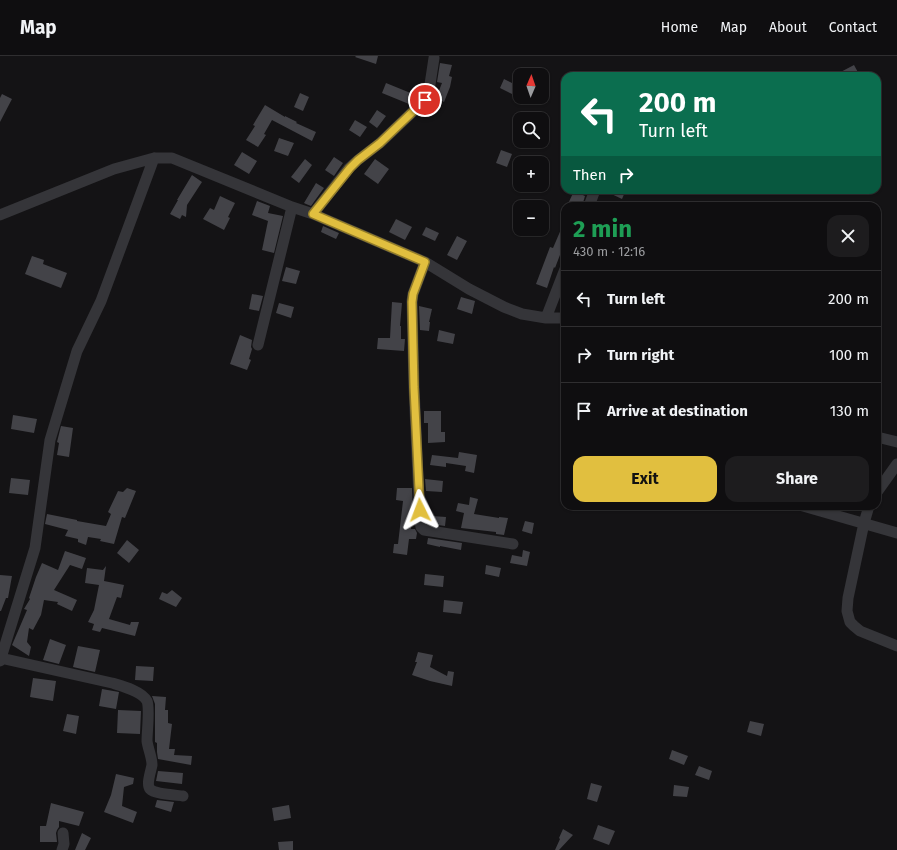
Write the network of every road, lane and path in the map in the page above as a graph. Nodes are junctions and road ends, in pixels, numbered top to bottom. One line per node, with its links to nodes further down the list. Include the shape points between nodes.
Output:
1 (434, 58): 4 (street, via 429,91 425,100 350,168)
2 (154, 158): 3 (street, via 172,158); 5 (street, via 114,169); 21 (street, via 101,301 72,366 50,440 35,548)
3 (292, 207): 4 (street); 10 (street)
4 (313, 214): 6 (street)
5 (0, 215)
6 (425, 262): 8 (street, via 504,307 522,314); 19 (street, via 412,302 421,527 424,530)
7 (561, 279): 8 (street)
8 (546, 318): 9 (street)
9 (561, 318)
10 (258, 344)
11 (881, 438): 12 (street)
12 (897, 442)
13 (897, 464): 14 (street)
14 (881, 486)
15 (817, 510): 17 (street)
16 (868, 510): 17 (street)
17 (864, 523): 18 (street); 20 (street, via 847,611 850,622 860,631)
18 (897, 533)
19 (513, 544)
20 (897, 646)
21 (0, 660): 22 (street, via 112,683 142,695 147,701 148,708 147,742 152,763 148,784 150,789)
22 (183, 796)
23 (63, 833): 24 (street)
24 (62, 850)

